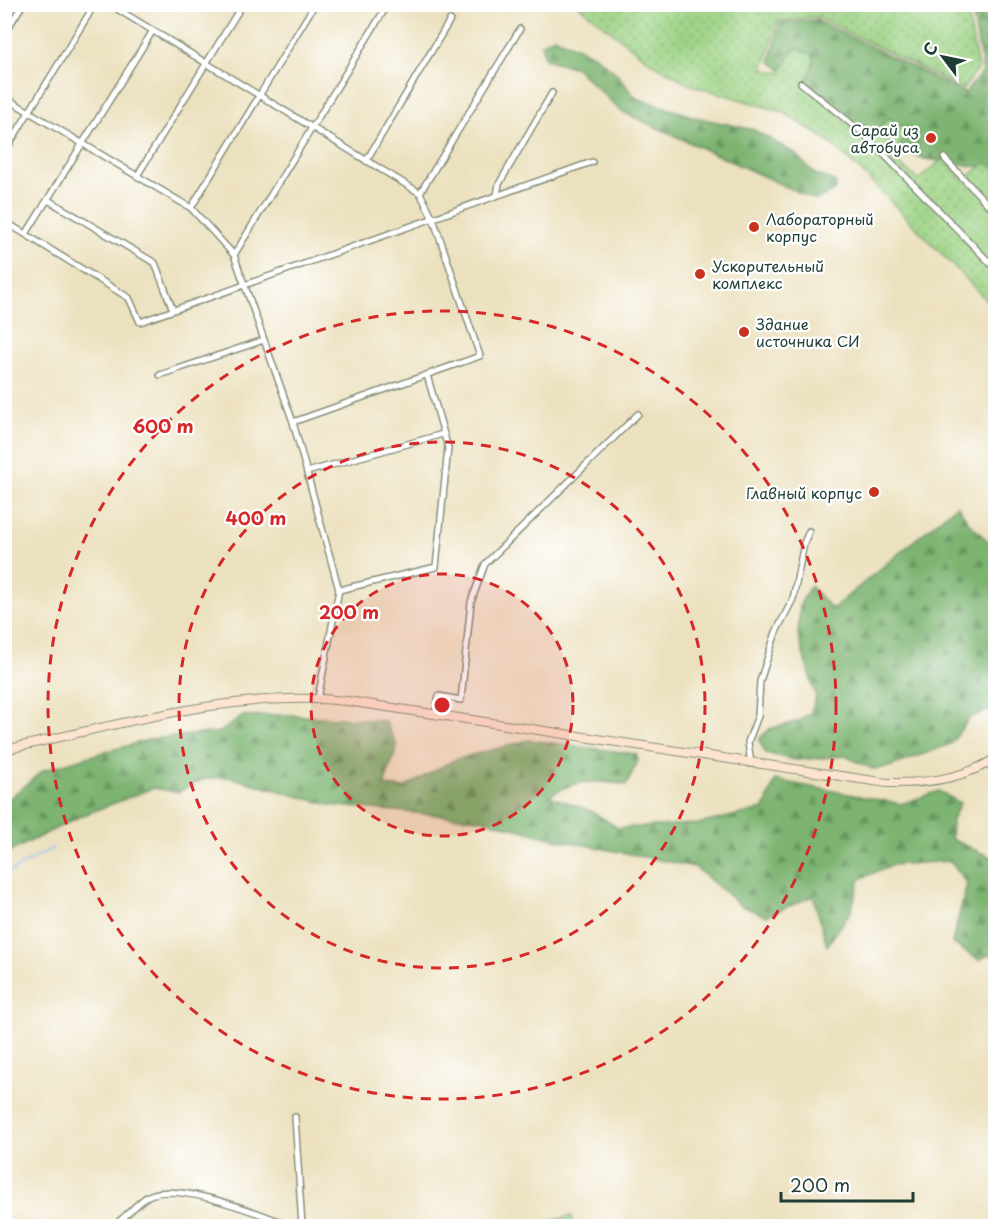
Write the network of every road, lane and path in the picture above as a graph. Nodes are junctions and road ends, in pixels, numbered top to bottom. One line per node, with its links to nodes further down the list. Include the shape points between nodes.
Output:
1 (23, 4): 11 (street)
2 (96, 4): 17 (street)
3 (109, 4): 10 (street)
4 (230, 4): 7 (street)
5 (315, 4): 16 (street)
6 (388, 4): 18 (street)
7 (240, 7): 12 (street)
8 (450, 20): 22 (street)
9 (520, 28): 25 (street)
10 (152, 32): 12 (street); 19 (street)
11 (4, 34)
12 (206, 64): 16 (street); 24 (street)
13 (801, 83): 34 (street, via 864,134)
14 (552, 93): 26 (street, via 499,184)
15 (4, 96): 17 (street)
16 (258, 96): 18 (street); 28 (street)
17 (30, 111): 19 (street); 20 (street)
18 (312, 129): 22 (street); 33 (street)
19 (82, 143): 24 (street); 27 (street)
20 (4, 153)
21 (945, 158): 29 (street)
22 (366, 161): 25 (street)
23 (592, 162): 26 (street)
24 (137, 176): 28 (street)
25 (420, 193): 30 (street)
26 (497, 195): 30 (street)
27 (48, 201): 32 (street); 36 (street, via 155,263)
28 (191, 208): 33 (street)
29 (996, 213)
30 (433, 218): 35 (street); 39 (street, via 480,356)
31 (4, 221): 32 (street)
32 (26, 234): 36 (street, via 129,298 140,322)
33 (234, 255): 35 (street)
34 (996, 268)
35 (243, 284): 36 (street); 37 (street)
36 (173, 310)
37 (264, 340): 38 (street); 41 (street)
38 (160, 375)
39 (427, 375): 41 (street); 42 (street)
40 (638, 414): 47 (street, via 485,564 471,602 461,700 439,696)
41 (293, 422): 43 (street)
42 (443, 434): 43 (street); 45 (street, via 448,448 436,567)
43 (307, 472): 45 (street)
44 (809, 531): 50 (street, via 794,599 776,632 760,681 758,716 748,742)
45 (339, 590): 46 (street)
46 (318, 698): 47 (main road); 48 (main road, via 234,702)
47 (435, 715): 50 (main road)
48 (4, 750)
49 (996, 758): 50 (main road, via 968,773 908,784)
50 (751, 765)
51 (295, 1118): 54 (street)
52 (113, 1227): 53 (street, via 148,1196 167,1193 239,1205)
53 (291, 1227)
54 (302, 1227)

